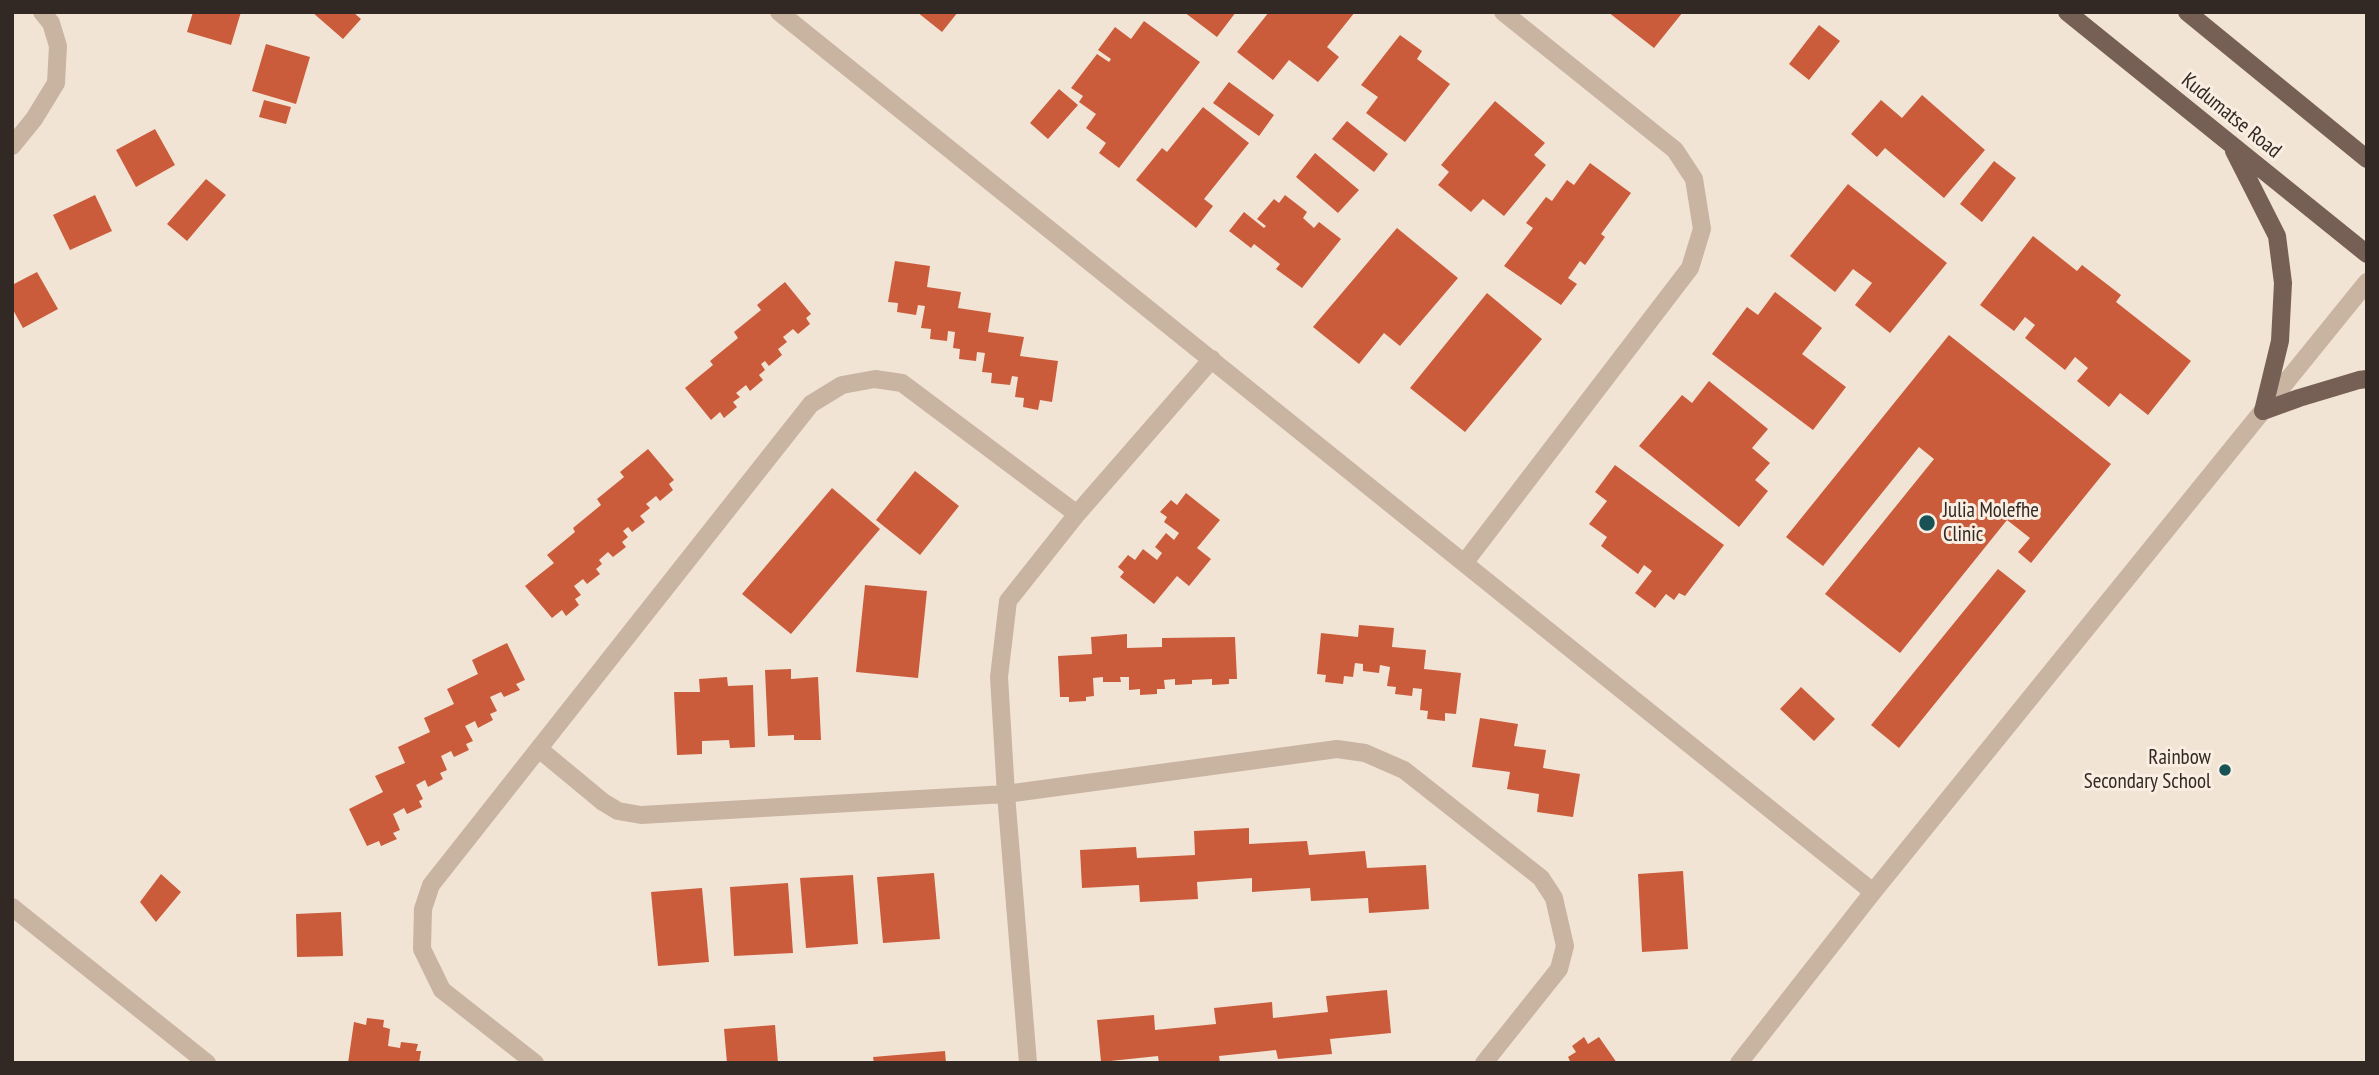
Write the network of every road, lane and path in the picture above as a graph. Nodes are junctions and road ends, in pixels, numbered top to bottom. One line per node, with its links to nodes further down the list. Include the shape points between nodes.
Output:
1 (42, 12): 7 (street, via 58,46 56,83)
2 (779, 12): 11 (street)
3 (1503, 12): 15 (street, via 1675,150 1694,178 1702,229 1690,268)
4 (2067, 12): 6 (main road, Kudumatse Road)
5 (2187, 12): 8 (main road)
6 (2230, 144): 9 (main road, Kudumatse Road); 13 (main road, via 2277,236 2283,284 2280,341)
7 (12, 146)
8 (2367, 159)
9 (2367, 254)
10 (2367, 282): 13 (street)
11 (1212, 359): 14 (street); 15 (street)
12 (2367, 379): 13 (main road)
13 (2263, 411): 18 (street)
14 (1077, 514): 16 (street, via 902,383 875,379 842,385 811,404); 17 (street, via 1008,601 999,677)
15 (1465, 562): 18 (street)
16 (539, 749): 17 (street, via 603,802 618,811 641,815); 21 (street, via 431,885 423,909 422,949 442,990)
17 (1006, 794): 22 (street); 23 (street, via 1337,749 1365,753 1405,770 1541,878 1554,898 1565,946 1559,970)
18 (1873, 892): 24 (street)
19 (12, 907): 20 (street)
20 (207, 1063)
21 (535, 1063)
22 (1028, 1063)
23 (1484, 1063)
24 (1739, 1063)

